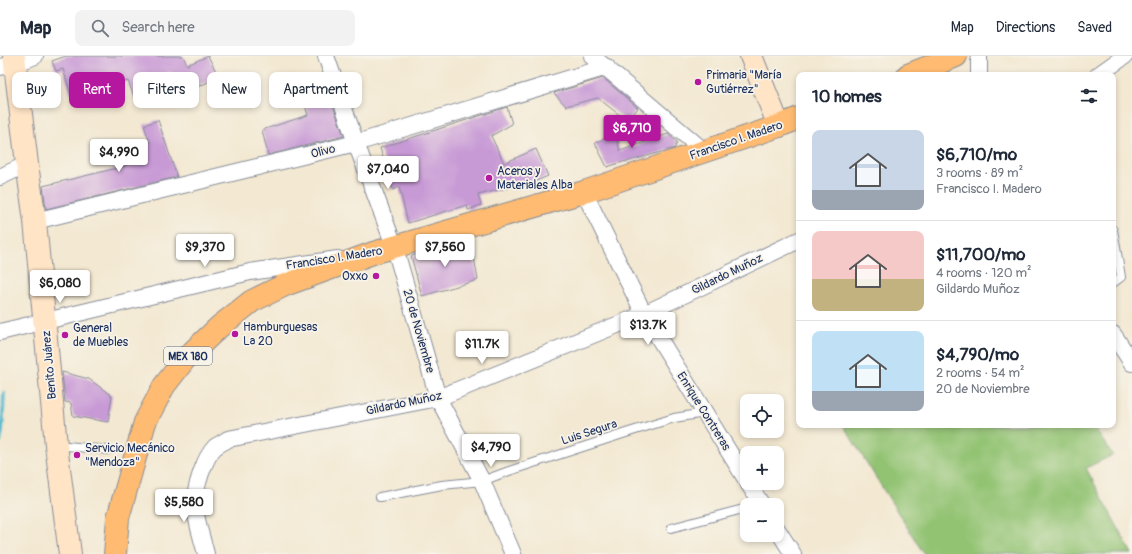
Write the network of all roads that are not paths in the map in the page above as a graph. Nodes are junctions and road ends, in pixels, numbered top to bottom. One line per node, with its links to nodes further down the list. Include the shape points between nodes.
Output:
1 (35, 56): 8 (street)
2 (326, 56): 15 (street, 20 de Noviembre)
3 (592, 56): 9 (street)
4 (751, 56): 14 (street)
5 (956, 56): 10 (main road)
6 (979, 56): 11 (street)
7 (1124, 56): 12 (street)
8 (10, 62): 17 (street, Benito Juárez)
9 (607, 68): 15 (street, Olivo); 16 (street)
10 (916, 72)
11 (979, 72)
12 (1102, 72)
13 (796, 119): 14 (main road, Francisco I. Madero / MEX 180)
14 (779, 126): 16 (main road, Francisco I. Madero / MEX 180)
15 (356, 143): 20 (street, Olivo); 22 (street, 20 de Noviembre)
16 (704, 151): 19 (main road, Francisco I. Madero / MEX 180)
17 (27, 164): 18 (street); 20 (street, Benito Juárez)
18 (0, 177)
19 (584, 192): 22 (main road, Francisco I. Madero / MEX 180); 26 (street, Enrique Contreras)
20 (35, 221): 27 (street, Benito Juárez)
21 (796, 241): 26 (street, Gildardo Muñoz)
22 (395, 248): 24 (main road, Francisco I. Madero / MEX 180); 31 (street, 20 de Noviembre)
23 (1116, 248): 25 (lane, via 1121,277)
24 (373, 253): 27 (street, Francisco I. Madero, via 250,272); 42 (main road, MEX 180, via 285,284 252,301 218,327 185,359 164,386 145,422 118,518)
25 (1116, 281)
26 (644, 314): 31 (street, Gildardo Muñoz); 32 (street, Enrique Contreras)
27 (45, 322): 28 (street, Francisco I. Madero); 33 (street, Benito Juárez)
28 (0, 332)
29 (1116, 339): 30 (street)
30 (1132, 363)
31 (438, 398): 36 (street, 20 de Noviembre); 43 (street, Gildardo Muñoz, via 228,439 216,447 204,465 196,488 194,505)
32 (705, 413): 35 (street, Enrique Contreras); 36 (lane, Luis Segura, via 674,418)
33 (56, 445): 34 (lane); 41 (street, Benito Juárez)
34 (108, 450)
35 (740, 469)
36 (482, 481): 37 (lane, Luis Segura, via 442,485); 44 (street, 20 de Noviembre)
37 (380, 497)
38 (740, 509): 39 (lane, Enrique Contreras)
39 (670, 528)
40 (784, 540): 45 (street)
41 (70, 554)
42 (115, 554)
43 (206, 554)
44 (513, 554)
45 (793, 554)

